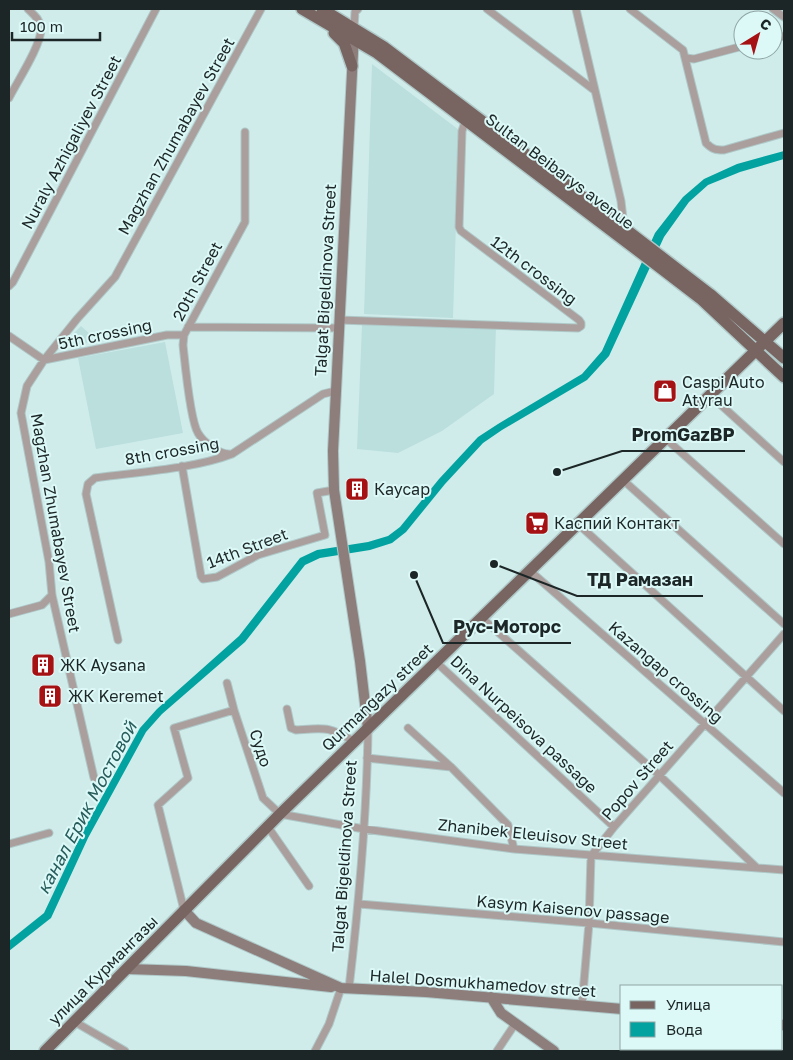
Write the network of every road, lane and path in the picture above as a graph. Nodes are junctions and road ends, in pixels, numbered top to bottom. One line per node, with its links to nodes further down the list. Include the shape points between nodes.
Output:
1 (28, 9): 18 (street, via 41,27 38,43)
2 (156, 9): 23 (street, Nuraly Azhigaliyev Street)
3 (261, 9): 35 (street, Magzhan Zhumabayev Street, via 115,277)
4 (302, 9): 12 (main road, Sultan Beibarys avenue)
5 (322, 9): 13 (main road, Sultan Beibarys avenue)
6 (358, 9): 13 (street)
7 (487, 9): 17 (street)
8 (576, 9): 17 (street)
9 (630, 9): 15 (street, via 684,50)
10 (773, 9): 11 (street)
11 (784, 18)
12 (322, 22): 13 (main road, Sultan Beibarys avenue); 16 (main road, via 344,43)
13 (353, 34): 16 (street, Talgat Bigeldinova Street); 19 (main road, Sultan Beibarys avenue); 22 (main road, Sultan Beibarys avenue, via 384,47)
14 (733, 49): 15 (street, via 694,59)
15 (686, 58): 21 (street, via 706,142 710,147 724,150)
16 (352, 66): 24 (street, Talgat Bigeldinova Street)
17 (595, 90): 22 (street, via 622,201)
18 (9, 98)
19 (466, 119): 24 (street, 12th crossing, via 462,131 460,231 582,325); 30 (main road, Sultan Beibarys avenue, via 702,300)
20 (245, 132): 25 (street, 20th Street, via 245,222)
21 (784, 133)
22 (624, 228): 27 (main road, Sultan Beibarys avenue)
23 (9, 286)
24 (339, 324): 25 (street); 39 (street, Talgat Bigeldinova Street)
25 (188, 326): 28 (street, 20th Street)
26 (781, 327): 27 (main road, via 764,334); 31 (main road); 32 (main road, via 773,341)
27 (752, 330): 31 (main road, Sultan Beibarys avenue)
28 (184, 335): 35 (street, 5th crossing, via 167,334); 42 (street, 20th Street, via 193,420 198,433 222,454)
29 (9, 336): 35 (street, 5th crossing)
30 (741, 338): 33 (main road, Sultan Beibarys avenue); 37 (main road, via 747,352)
31 (766, 342): 32 (main road, Sultan Beibarys avenue); 33 (main road, Qurmangazy street)
32 (775, 350): 34 (main road, Sultan Beibarys avenue)
33 (756, 352): 36 (main road, Sultan Beibarys avenue); 37 (main road, Qurmangazy street)
34 (784, 358)
35 (44, 360): 50 (street, Magzhan Zhumabayev Street, via 27,386 21,413 49,562)
36 (768, 363): 37 (main road, via 755,359); 38 (main road, Sultan Beibarys avenue)
37 (744, 364): 40 (main road, Qurmangazy street)
38 (784, 377)
39 (335, 391): 42 (street, 8th crossing, via 322,394); 46 (street, Talgat Bigeldinova Street)
40 (711, 396): 41 (main road, Qurmangazy street); 43 (street)
41 (666, 439): 45 (main road, Qurmangazy street); 48 (street)
42 (232, 454): 44 (street, 8th crossing)
43 (784, 462)
44 (182, 466): 46 (street, 14th Street, via 201,576 206,580 258,556 325,535 317,493); 55 (street, 8th crossing, via 95,478 88,484 86,494)
45 (623, 480): 47 (main road, Qurmangazy street); 53 (street)
46 (334, 490): 64 (street, Talgat Bigeldinova Street)
47 (578, 524): 49 (main road, Qurmangazy street); 57 (street)
48 (784, 544)
49 (530, 571): 52 (main road, Qurmangazy street); 62 (street, Kazangap crossing)
50 (52, 595): 51 (street, via 42,605); 69 (street, Magzhan Zhumabayev Street)
51 (9, 614)
52 (482, 618): 56 (main road, Qurmangazy street); 68 (street)
53 (784, 624)
54 (784, 634): 57 (street, Popov Street)
55 (118, 640)
56 (436, 662): 64 (main road, Qurmangazy street); 73 (street, Dina Nurpeisova passage)
57 (746, 676): 61 (street); 62 (street, Popov Street)
58 (227, 683): 60 (street, Судо)
59 (287, 709): 65 (street, via 291,728 325,728)
60 (234, 710): 71 (street, Судо, via 262,798); 83 (street, via 174,728 188,778 158,805)
61 (784, 711)
62 (704, 723): 68 (street, Popov Street); 70 (street, Kazangap crossing)
63 (408, 728): 67 (street)
64 (368, 729): 65 (main road, Qurmangazy street); 66 (street, Talgat Bigeldinova Street)
65 (355, 742): 71 (main road, Qurmangazy street)
66 (367, 758): 67 (street); 74 (street, Talgat Bigeldinova Street)
67 (452, 767): 77 (street, via 508,826)
68 (659, 775): 73 (street, Popov Street); 79 (street)
69 (94, 778)
70 (784, 793)
71 (280, 814): 72 (main road, Qurmangazy street); 74 (street, Zhanibek Eleuisov Street)
72 (268, 827): 81 (street); 83 (main road, Qurmangazy street)
73 (614, 827): 78 (street, Popov Street)
74 (364, 829): 77 (street, Zhanibek Eleuisov Street); 82 (street, Talgat Bigeldinova Street)
75 (50, 833): 76 (street)
76 (9, 844)
77 (514, 849): 78 (street, Zhanibek Eleuisov Street)
78 (591, 856): 79 (street, Zhanibek Eleuisov Street); 84 (street)
79 (756, 866): 80 (street, Zhanibek Eleuisov Street)
80 (784, 870)
81 (309, 886)
82 (359, 904): 84 (street, Kasym Kaisenov passage); 87 (street, Talgat Bigeldinova Street)
83 (184, 910): 86 (main road, улица Курмангазы); 87 (street, Halel Dosmukhamedov street, via 196,923)
84 (589, 923): 85 (street, Kasym Kaisenov passage); 89 (street)
85 (784, 942)
86 (128, 969): 87 (street, Halel Dosmukhamedov street, via 186,971); 91 (main road, улица Курмангазы)
87 (345, 988): 88 (street, Halel Dosmukhamedov street); 95 (street, Talgat Bigeldinova Street)
88 (491, 997): 89 (street, Halel Dosmukhamedov street); 92 (street, via 500,1013)
89 (582, 1005): 90 (street, Halel Dosmukhamedov street)
90 (620, 1009)
91 (75, 1022): 93 (main road, улица Курмангазы); 94 (street)
92 (515, 1024): 96 (street); 97 (street)
93 (45, 1051)
94 (125, 1051)
95 (315, 1051)
96 (497, 1051)
97 (554, 1051)

